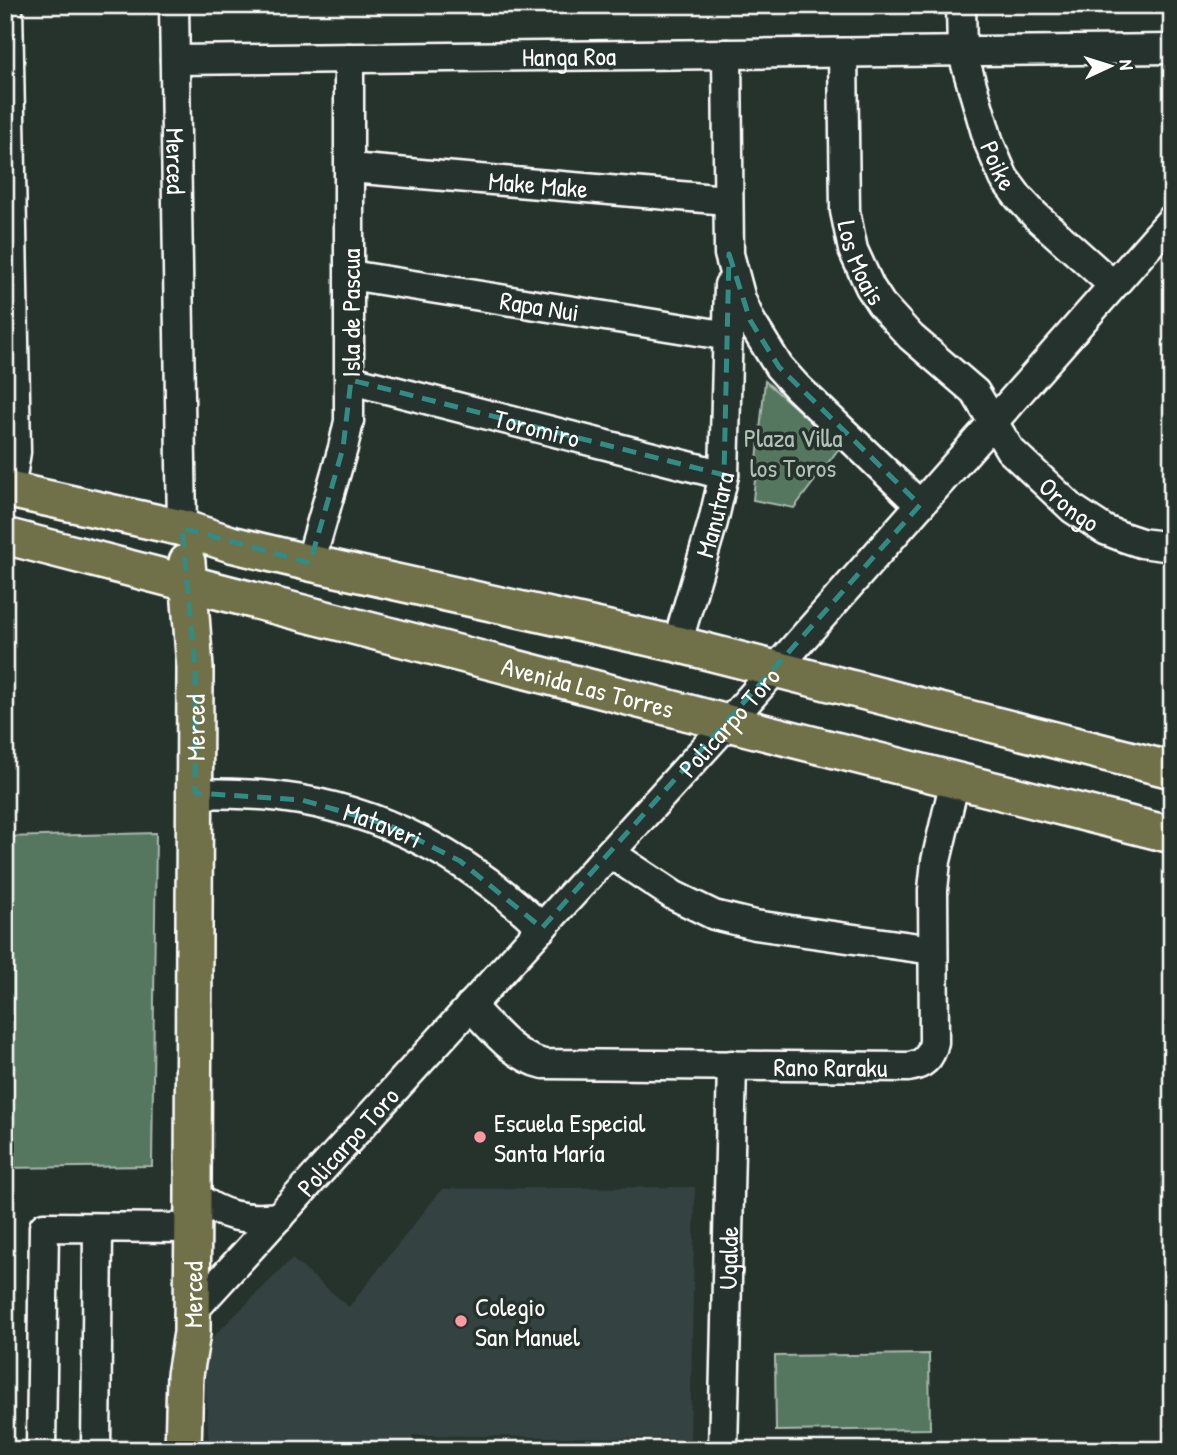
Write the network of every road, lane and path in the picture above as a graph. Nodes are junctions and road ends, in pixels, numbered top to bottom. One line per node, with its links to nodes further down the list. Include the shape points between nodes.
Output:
1 (8, 5): 10 (street)
2 (174, 5): 9 (street, Merced)
3 (961, 5): 5 (street, Poike)
4 (1172, 49): 5 (street, Hanga Roa)
5 (962, 51): 6 (street, Hanga Roa); 17 (street, Poike, via 1004,178 1035,216)
6 (843, 52): 7 (street, Hanga Roa); 20 (street, Los Moais, via 845,211 860,268 887,311 975,392)
7 (727, 54): 8 (street, Hanga Roa); 12 (street, Manutara)
8 (349, 58): 9 (street, Hanga Roa); 11 (street, Isla de Pascua)
9 (176, 60): 24 (street, Merced)
10 (8, 82): 14 (street)
11 (350, 169): 12 (street, Make Make); 16 (street, Isla de Pascua)
12 (727, 200): 15 (street, Manutara)
13 (1172, 219): 17 (street, Policarpo Toro)
14 (9, 228): 22 (street, via 16,452)
15 (729, 254): 18 (street, Manutara); 23 (street, Manutara, via 750,320 779,367)
16 (350, 275): 18 (street, Rapa Nui); 19 (street, Isla de Pascua)
17 (1113, 285): 20 (street, Policarpo Toro)
18 (729, 336): 21 (street, Manutara)
19 (351, 380): 21 (street, Toromiro); 27 (street, Isla de Pascua, via 344,448)
20 (993, 422): 23 (street, Policarpo Toro); 26 (street, Orongo, via 1010,450 1088,520 1132,540)
21 (723, 475): 29 (street, Manutara)
22 (8, 490): 24 (main road)
23 (920, 505): 30 (street, Policarpo Toro)
24 (182, 528): 27 (main road); 28 (main road, Merced)
25 (5, 536): 28 (main road, Avenida Las Torres)
26 (1172, 547)
27 (310, 564): 29 (main road)
28 (188, 583): 31 (main road, Avenida Las Torres); 34 (main road, Merced, via 195,668)
29 (677, 644): 30 (main road)
30 (775, 670): 31 (street, Policarpo Toro); 32 (main road)
31 (728, 723): 33 (main road, Avenida Las Torres); 36 (street, Policarpo Toro)
32 (1172, 771)
33 (955, 780): 35 (main road, Avenida Las Torres); 38 (street, Rano Raraku, via 934,875)
34 (195, 793): 37 (street, Mataveri, via 302,800 389,825 460,861); 41 (main road, Merced)
35 (1172, 835)
36 (610, 853): 37 (street, Policarpo Toro); 38 (street, via 673,895 714,915)
37 (542, 928): 39 (street, Policarpo Toro)
38 (933, 950): 40 (street, Rano Raraku, via 933,1042 932,1051 921,1063 908,1067)
39 (470, 1006): 40 (street, Rano Raraku, via 515,1052 532,1062); 42 (street, Policarpo Toro)
40 (732, 1066): 48 (street, Ugalde)
41 (193, 1211): 42 (street, Policarpo Toro, via 217,1210 246,1219); 43 (street); 44 (main road, Merced)
42 (279, 1217): 44 (street, Policarpo Toro)
43 (98, 1228): 45 (street, via 44,1227); 46 (street)
44 (192, 1312): 47 (main road, Merced)
45 (41, 1450)
46 (96, 1450)
47 (183, 1450)
48 (723, 1450)

